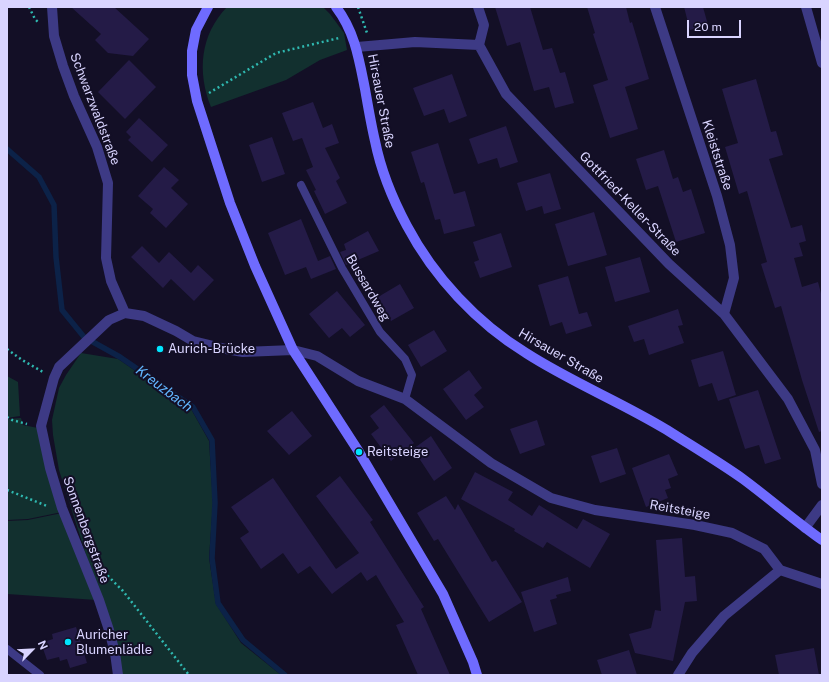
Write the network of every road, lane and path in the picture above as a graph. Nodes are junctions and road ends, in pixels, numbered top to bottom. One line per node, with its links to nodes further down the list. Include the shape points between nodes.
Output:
1 (52, 7): 13 (street, Schwarzwaldstraße, via 54,36 63,66 97,147 108,183 106,258 111,281)
2 (208, 7): 11 (main road, via 196,30 192,51 192,75)
3 (336, 7): 7 (main road, Hirsauer Straße)
4 (478, 7): 8 (street, via 484,25)
5 (654, 7): 14 (street, Kleiststraße, via 717,196 730,245 734,278)
6 (806, 7): 10 (street)
7 (352, 34): 9 (main road, Hirsauer Straße); 11 (path, via 276,53)
8 (479, 45): 9 (street, via 415,42); 14 (street, Gottfried-Keller-Straße, via 506,94 669,264)
9 (357, 47): 27 (main road, Hirsauer Straße, via 382,170 407,227 428,260 462,301 526,353 666,430 743,479)
10 (822, 62)
11 (197, 101): 16 (main road, via 230,203)
12 (300, 185): 18 (lane, Bussardweg, via 342,268 380,332 405,360 412,375)
13 (124, 313): 16 (street, via 144,316 194,341 226,349 243,352); 17 (street, Sonnenbergstraße, via 109,320 59,367)
14 (724, 314): 23 (street, Gottfried-Keller-Straße, via 788,399 815,450)
15 (7, 349): 17 (path)
16 (293, 350): 18 (street, Reitsteige, via 317,356 358,381); 36 (main road, via 359,452 443,594)
17 (54, 378): 26 (street, Sonnenbergstraße, via 41,426)
18 (405, 399): 29 (street, Reitsteige, via 491,463 551,498 595,510 732,533 764,549)
19 (7, 417): 20 (path)
20 (12, 420): 21 (path); 22 (path)
21 (7, 423)
22 (27, 424)
23 (822, 484)
24 (7, 490): 26 (path, via 45,506)
25 (822, 505): 27 (street)
26 (62, 508): 34 (street, Sonnenbergstraße, via 104,614)
27 (805, 528): 28 (main road, Hirsauer Straße)
28 (822, 540)
29 (780, 570): 31 (street); 37 (street, via 724,616)
30 (103, 572): 35 (path, via 123,591)
31 (822, 584)
32 (7, 650): 33 (lane)
33 (40, 675)
34 (118, 675)
35 (189, 675)
36 (477, 675)
37 (678, 675)

